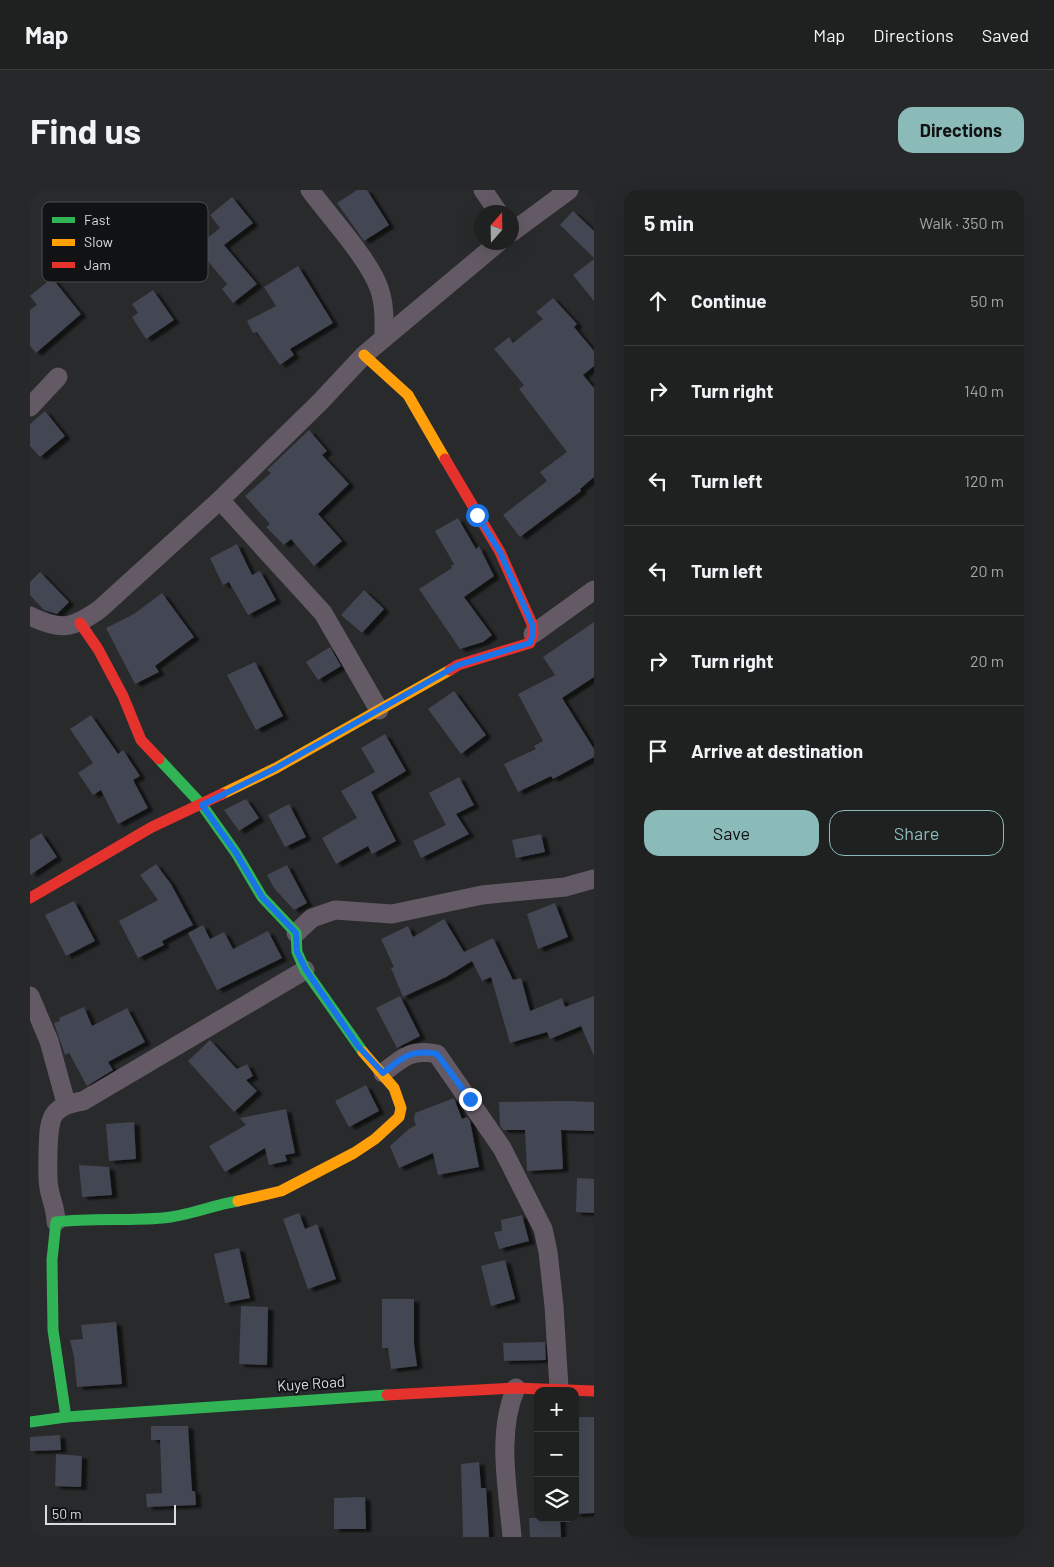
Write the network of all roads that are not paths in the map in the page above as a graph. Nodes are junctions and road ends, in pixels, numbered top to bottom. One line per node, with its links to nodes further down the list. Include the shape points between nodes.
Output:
1 (310, 190): 7 (street, via 372,271 384,311)
2 (483, 190): 4 (street)
3 (569, 190): 5 (street)
4 (493, 205)
5 (519, 227)
6 (489, 250): 7 (street)
7 (384, 338): 8 (street)
8 (364, 355): 11 (street); 15 (street, via 408,395 500,552 532,624)
9 (58, 377): 10 (street)
10 (30, 406)
11 (220, 500): 14 (street, via 113,598); 16 (street, via 323,614)
12 (594, 590): 15 (street)
13 (30, 616): 14 (street, via 46,624 67,626)
14 (80, 623): 17 (street, via 123,696 141,740)
15 (533, 634): 16 (street, via 530,643 458,665)
16 (379, 710): 17 (street)
17 (202, 805): 19 (street, via 144,832); 20 (street, via 262,897)
18 (594, 879): 20 (street, via 566,886 482,895 392,914 335,910 312,918)
19 (30, 898)
20 (296, 933): 21 (street, via 297,952)
21 (306, 970): 23 (street, via 358,1046); 24 (street, via 83,1101)
22 (30, 996): 24 (street, via 49,1041)
23 (383, 1073): 25 (street, via 398,1096 399,1117 354,1153 296,1184 185,1215); 26 (street, via 407,1054 423,1051 437,1054 486,1122 514,1169 543,1228 548,1252)
24 (66, 1103): 25 (street, via 50,1118 49,1187)
25 (56, 1222): 31 (street, via 52,1322)
26 (559, 1387)
27 (516, 1388): 28 (street, Kuye Road); 31 (street, Kuye Road); 33 (street, via 508,1405 505,1440)
28 (534, 1388)
29 (579, 1389): 30 (street, Kuye Road)
30 (594, 1390)
31 (66, 1417): 32 (street, Kuye Road)
32 (30, 1422)
33 (512, 1537)

